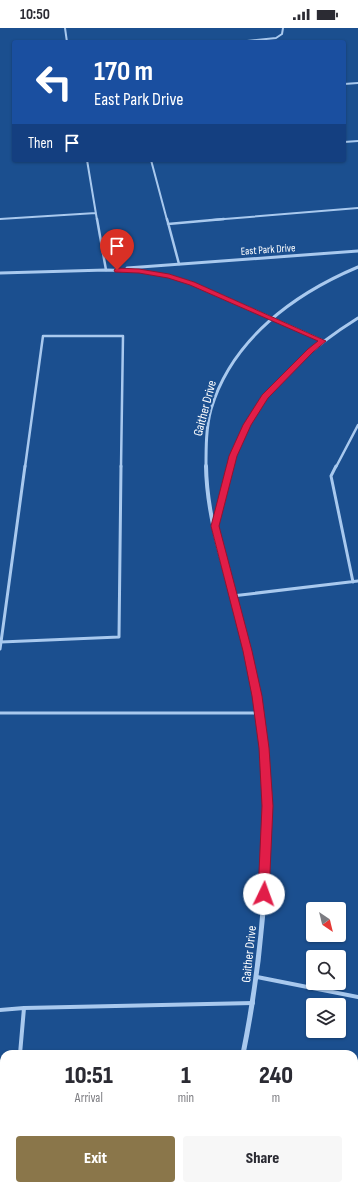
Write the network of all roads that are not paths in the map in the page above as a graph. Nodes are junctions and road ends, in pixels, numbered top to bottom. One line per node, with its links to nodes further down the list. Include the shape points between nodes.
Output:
1 (65, 28): 3 (lane)
2 (283, 28): 4 (lane, via 282,34 276,38)
3 (67, 40)
4 (257, 40)
5 (358, 83): 6 (lane)
6 (346, 84)
7 (358, 141): 8 (lane)
8 (346, 142)
9 (87, 162): 12 (lane)
10 (152, 162): 14 (lane)
11 (358, 208): 14 (lane)
12 (96, 213): 13 (lane); 18 (lane)
13 (0, 220)
14 (168, 224): 16 (lane)
15 (358, 251): 16 (street, East Park Drive)
16 (179, 264): 18 (street, East Park Drive)
17 (358, 267): 21 (street, Gaither Drive, via 332,277 303,294)
18 (106, 270): 19 (street, East Park Drive); 21 (street, East Park Drive, via 139,271 169,276)
19 (0, 273)
20 (358, 318): 22 (street, Gaither Drive)
21 (271, 319): 22 (street, East Park Drive); 24 (street, Gaither Drive, via 244,347 223,377 215,397 206,437 205,457)
22 (323, 341): 24 (street, Gaither Drive, via 310,350 265,397 247,425 233,456)
23 (358, 425): 26 (lane, via 331,476)
24 (215, 526): 27 (street, Gaither Drive)
25 (358, 581): 26 (lane)
26 (354, 582): 27 (lane)
27 (232, 596): 31 (street, Gaither Drive, via 247,651)
28 (1, 642): 28 (lane, via 43,336 123,336 119,637); 29 (lane)
29 (0, 649)
30 (0, 713): 31 (lane)
31 (259, 713): 32 (street, Gaither Drive, via 268,806 262,936)
32 (256, 977): 33 (lane); 34 (street, Gaither Drive)
33 (358, 997)
34 (254, 1002): 35 (lane); 38 (street, Gaither Drive)
35 (24, 1008): 36 (lane); 37 (lane)
36 (0, 1010)
37 (20, 1050)
38 (244, 1050)

